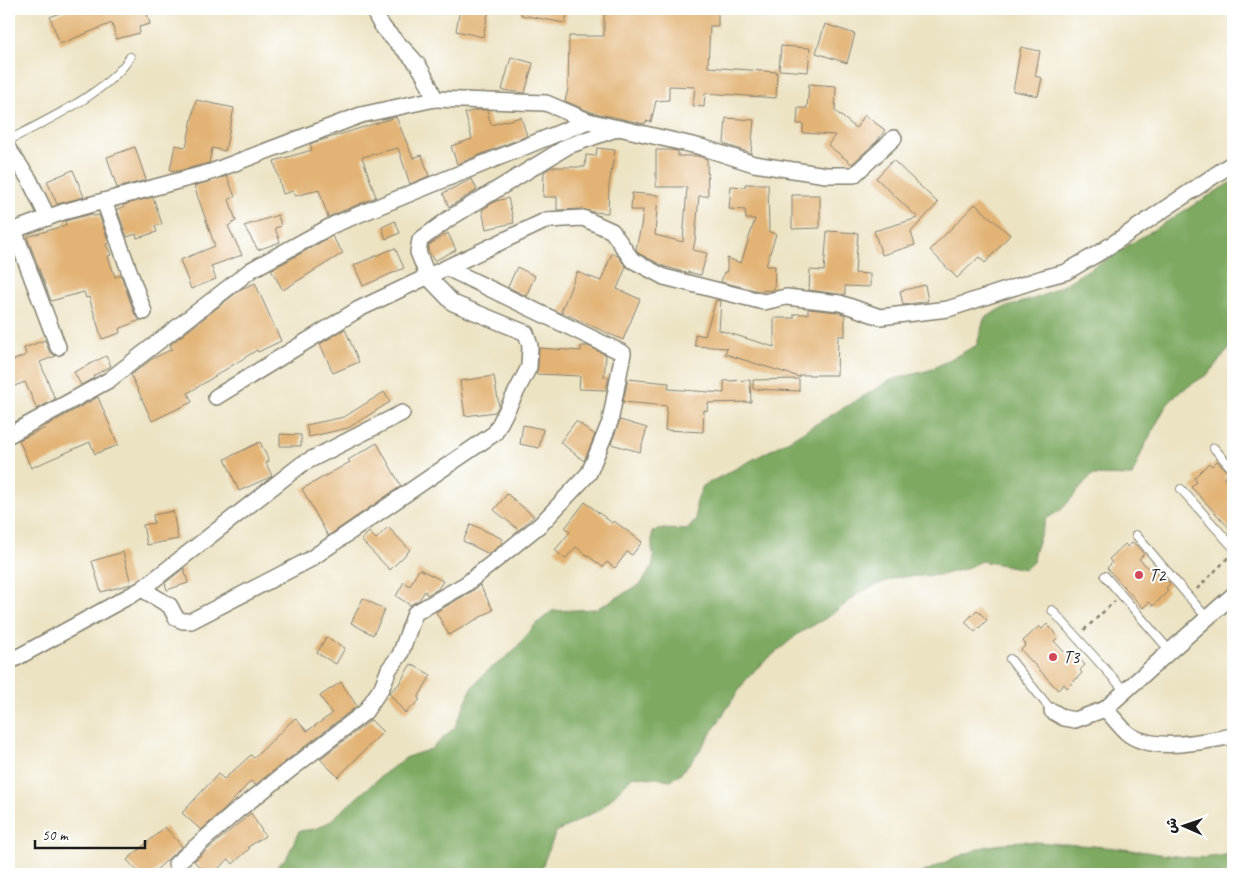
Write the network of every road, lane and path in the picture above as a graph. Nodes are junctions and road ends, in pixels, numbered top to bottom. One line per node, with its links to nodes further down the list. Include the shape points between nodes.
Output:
1 (374, 9): 3 (street, via 386,30 417,63)
2 (130, 57): 7 (lane, via 112,80 64,111)
3 (434, 99): 4 (street, via 546,103); 11 (street, via 361,114 211,172)
4 (588, 121): 5 (street); 20 (street, via 333,225 251,270 110,380)
5 (619, 128): 6 (street, via 701,147 754,164 826,175 854,175); 15 (street, via 568,146 420,240 418,252)
6 (894, 138)
7 (9, 140)
8 (9, 150): 10 (street)
9 (1233, 163): 14 (street, via 1066,272 948,309 880,317 840,303 786,297 764,302 755,300 664,277 632,260 612,230 583,218 547,220)
10 (15, 171): 12 (street, via 29,179)
11 (104, 201): 12 (street); 16 (street)
12 (48, 218): 13 (street)
13 (11, 231): 17 (street)
14 (447, 268): 15 (street); 42 (street, via 623,353 610,422 589,473 541,524 466,584 415,613 400,655 365,712 238,810)
15 (428, 276): 18 (street, via 359,310); 28 (street, via 452,303 526,333 530,346 529,367 494,433 310,560 191,621 176,618 170,606)
16 (144, 312)
17 (58, 347)
18 (216, 397)
19 (402, 413): 28 (street, via 302,464)
20 (9, 435)
21 (1214, 448): 22 (lane)
22 (1233, 470)
23 (1180, 489): 25 (lane)
24 (1136, 535): 31 (lane)
25 (1233, 547)
26 (1233, 553): 31 (path)
27 (1105, 576): 29 (lane)
28 (142, 590): 37 (street)
29 (1121, 595): 34 (path); 35 (lane)
30 (1233, 595): 33 (street)
31 (1189, 596): 33 (lane)
32 (1052, 610): 34 (lane)
33 (1208, 618): 35 (street)
34 (1077, 637): 38 (lane)
35 (1170, 651): 38 (street)
36 (1010, 659): 40 (lane)
37 (9, 662)
38 (1125, 690): 39 (street)
39 (1105, 709): 40 (street, via 1075,720); 41 (street, via 1127,733 1145,742 1190,743)
40 (1052, 711)
41 (1233, 736)
42 (176, 864)

